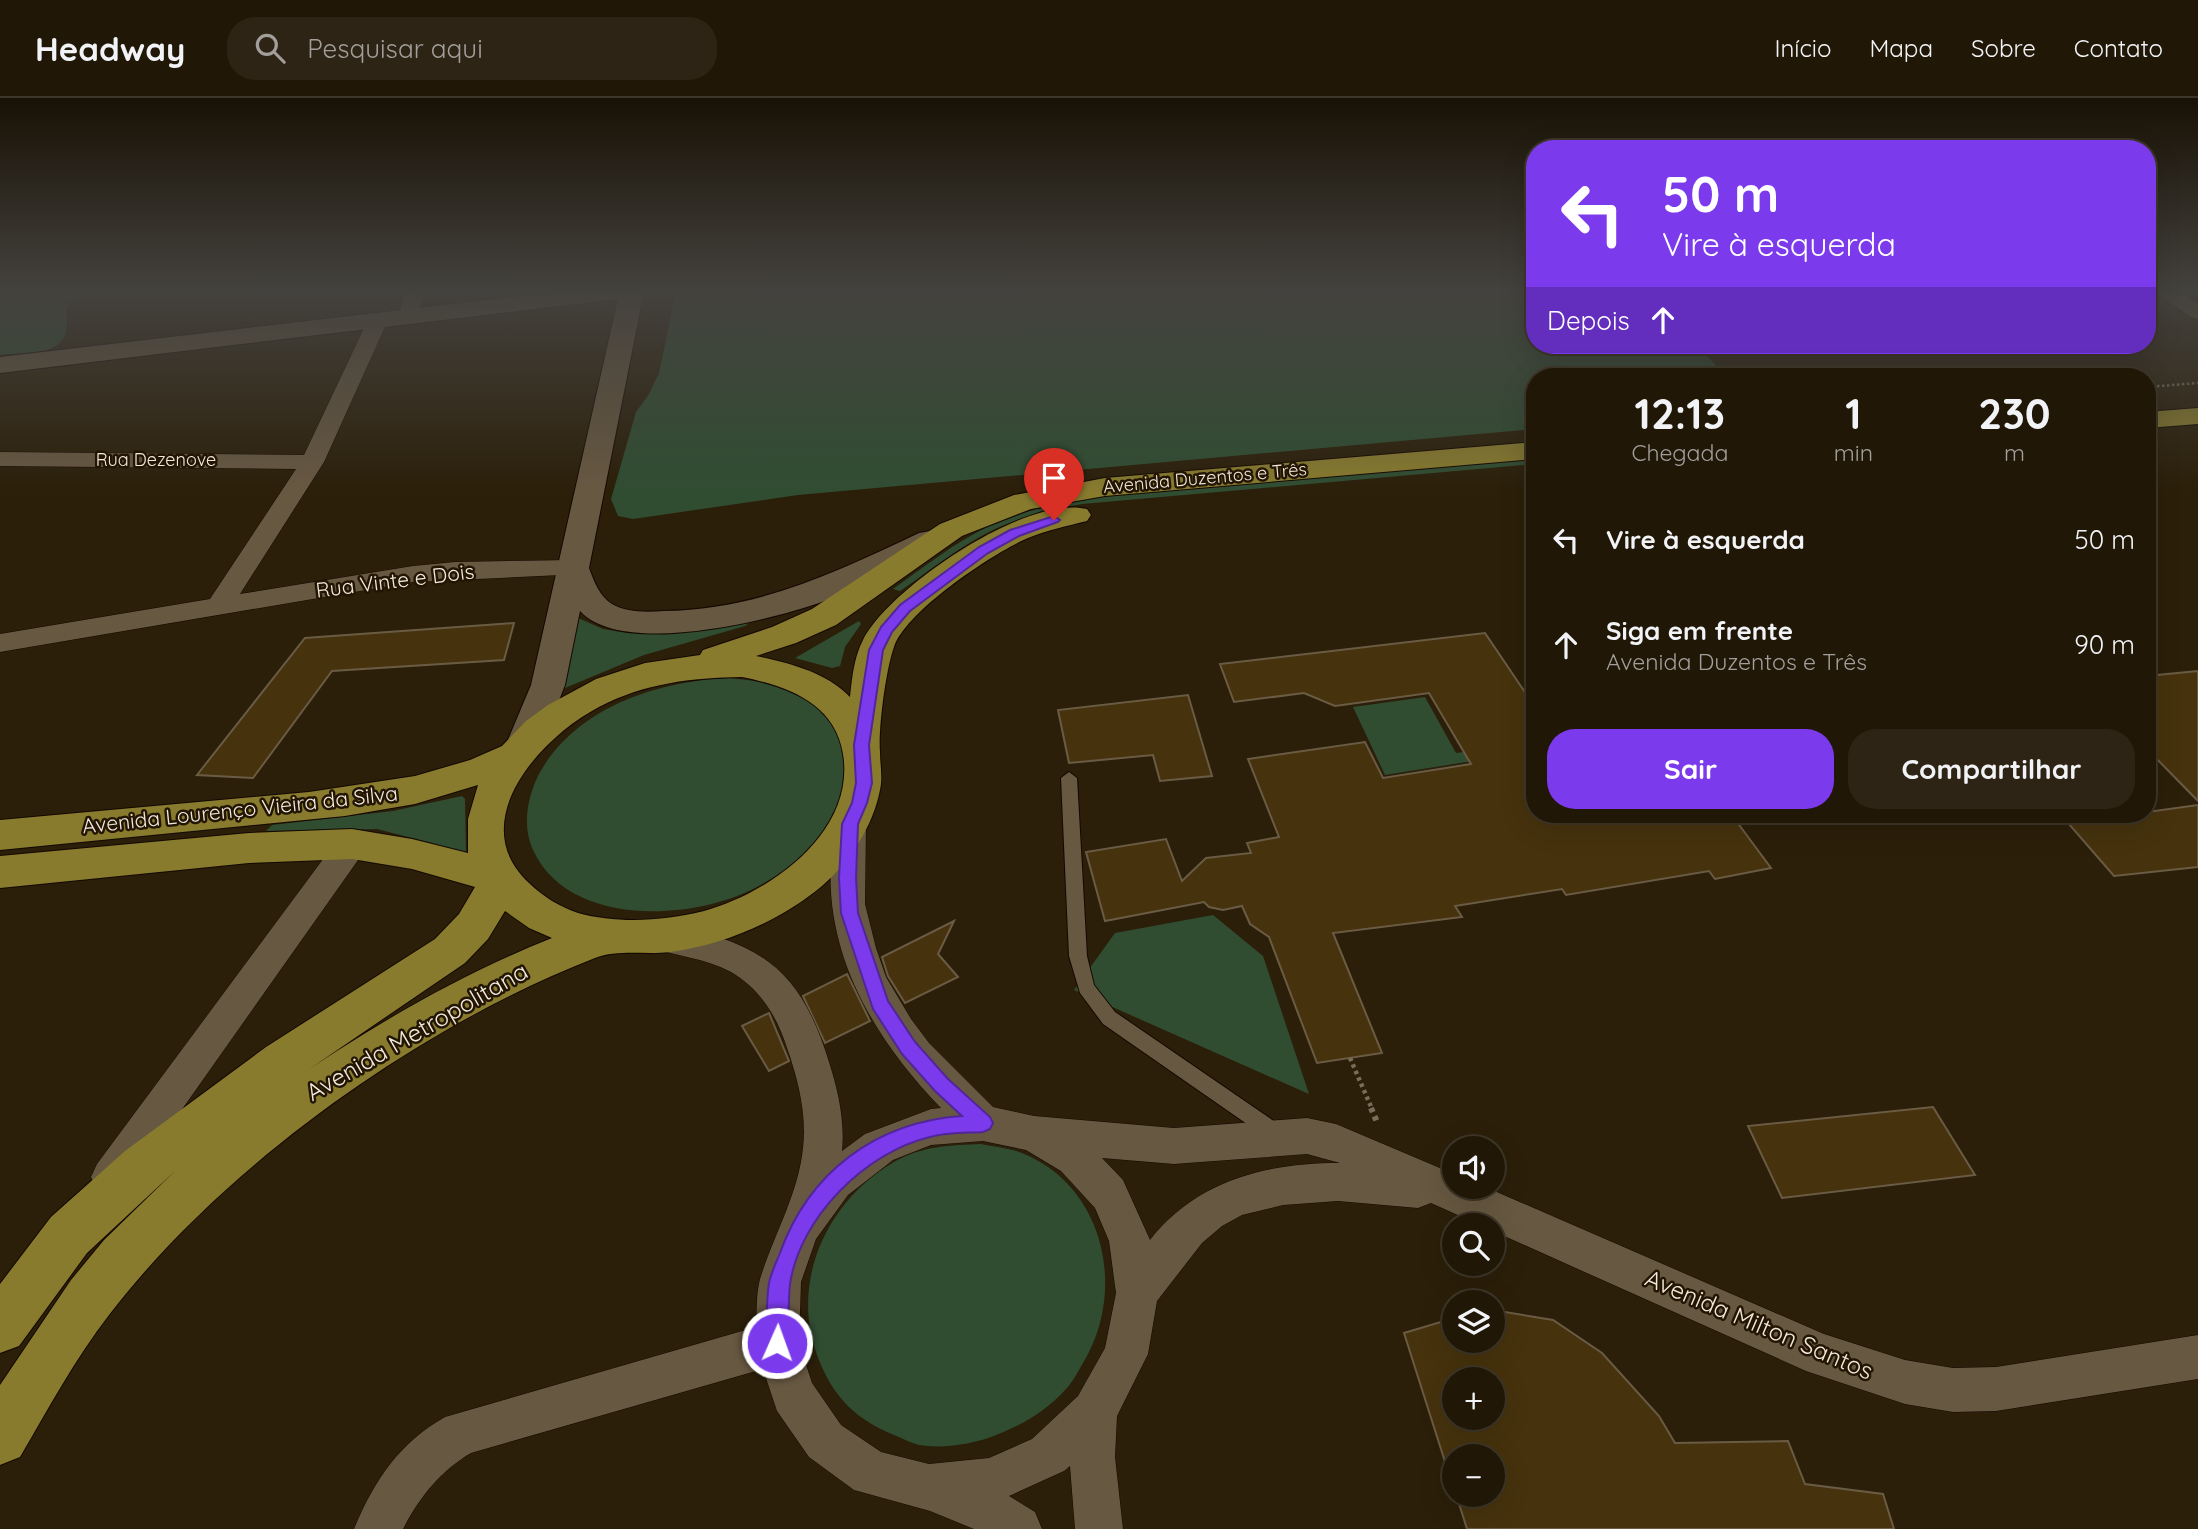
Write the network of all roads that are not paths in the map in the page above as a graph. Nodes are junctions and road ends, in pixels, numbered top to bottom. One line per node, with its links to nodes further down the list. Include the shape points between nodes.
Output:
1 (61, 358): 4 (street)
2 (360, 358): 11 (street)
3 (618, 358): 14 (street)
4 (0, 365)
5 (2198, 394): 6 (main road)
6 (2156, 397)
7 (2198, 416): 8 (main road)
8 (2156, 419)
9 (1526, 451): 13 (main road, Avenida Duzentos e Três, via 1077,490 1002,508)
10 (0, 459): 11 (street, Rua Dezenove)
11 (312, 462): 15 (street)
12 (1526, 475): 18 (main road, Avenida Duzentos e Três, via 1096,513 1014,533 983,550 905,608 886,630 876,650)
13 (951, 530): 14 (street, via 795,599 662,624 621,621 603,614 587,599); 17 (main road, Avenida Duzentos e Três, via 816,621 744,649)
14 (573, 568): 15 (street, Rua Vinte e Dois, via 413,574); 19 (street, via 548,685)
15 (218, 608): 16 (street, Rua Vinte e Dois)
16 (0, 643)
17 (666, 670): 18 (main road, via 742,665 789,676 828,697 849,718); 19 (main road, via 591,696 554,719)
18 (862, 745): 21 (main road, via 864,783)
19 (519, 751): 22 (main road, Avenida Lourenço Vieira da Silva, via 481,772 355,802); 25 (main road, via 488,808 485,835)
20 (1069, 778): 30 (lane, via 1078,956 1086,988 1109,1018)
21 (850, 824): 27 (main road, via 812,871 779,895 742,915 700,929); 28 (street, via 849,913 880,1004 909,1048)
22 (0, 835)
23 (352, 844): 24 (main road, Avenida Lourenço Vieira da Silva, via 249,848); 25 (main road, Avenida Lourenço Vieira da Silva); 35 (street)
24 (0, 872)
25 (498, 877): 26 (main road, via 528,906 561,926); 35 (main road, Avenida Metropolitana, via 477,923 450,951 232,1097 142,1167)
26 (606, 936): 27 (main road); 41 (main road, Avenida Metropolitana, via 533,964 429,1019 316,1090 230,1157 158,1222 90,1298)
27 (657, 936): 34 (street, via 713,948 744,963 785,1000 799,1028 821,1105 823,1145 816,1183)
28 (983, 1123): 29 (street); 34 (street, via 931,1127 879,1147 834,1181)
29 (1034, 1134): 30 (street, Avenida Milton Santos, via 1174,1146); 36 (street, via 1075,1158 1109,1194 1130,1240)
30 (1282, 1137): 31 (street, Avenida Milton Santos, via 1335,1142)
31 (1442, 1187)
32 (1442, 1192): 36 (street, Avenida Milton Santos, via 1336,1180 1247,1195 1209,1212 1175,1241)
33 (1469, 1199): 39 (street, Avenida Milton Santos, via 1822,1355 1905,1382 1954,1390 1996,1389)
34 (800, 1227): 38 (street, via 780,1282)
35 (69, 1235): 37 (main road, Avenida Metropolitana)
36 (1137, 1293): 40 (street, via 1126,1354)
37 (0, 1327)
38 (777, 1343): 42 (street, via 793,1395 825,1441 872,1473); 43 (street, via 461,1433 425,1457 407,1478)
39 (2194, 1359)
40 (1094, 1412): 42 (street, via 1048,1455 990,1481); 45 (street, via 1092,1457)
41 (0, 1437)
42 (929, 1488): 44 (street, via 987,1510)
43 (378, 1529)
44 (1018, 1529)
45 (1099, 1529)

